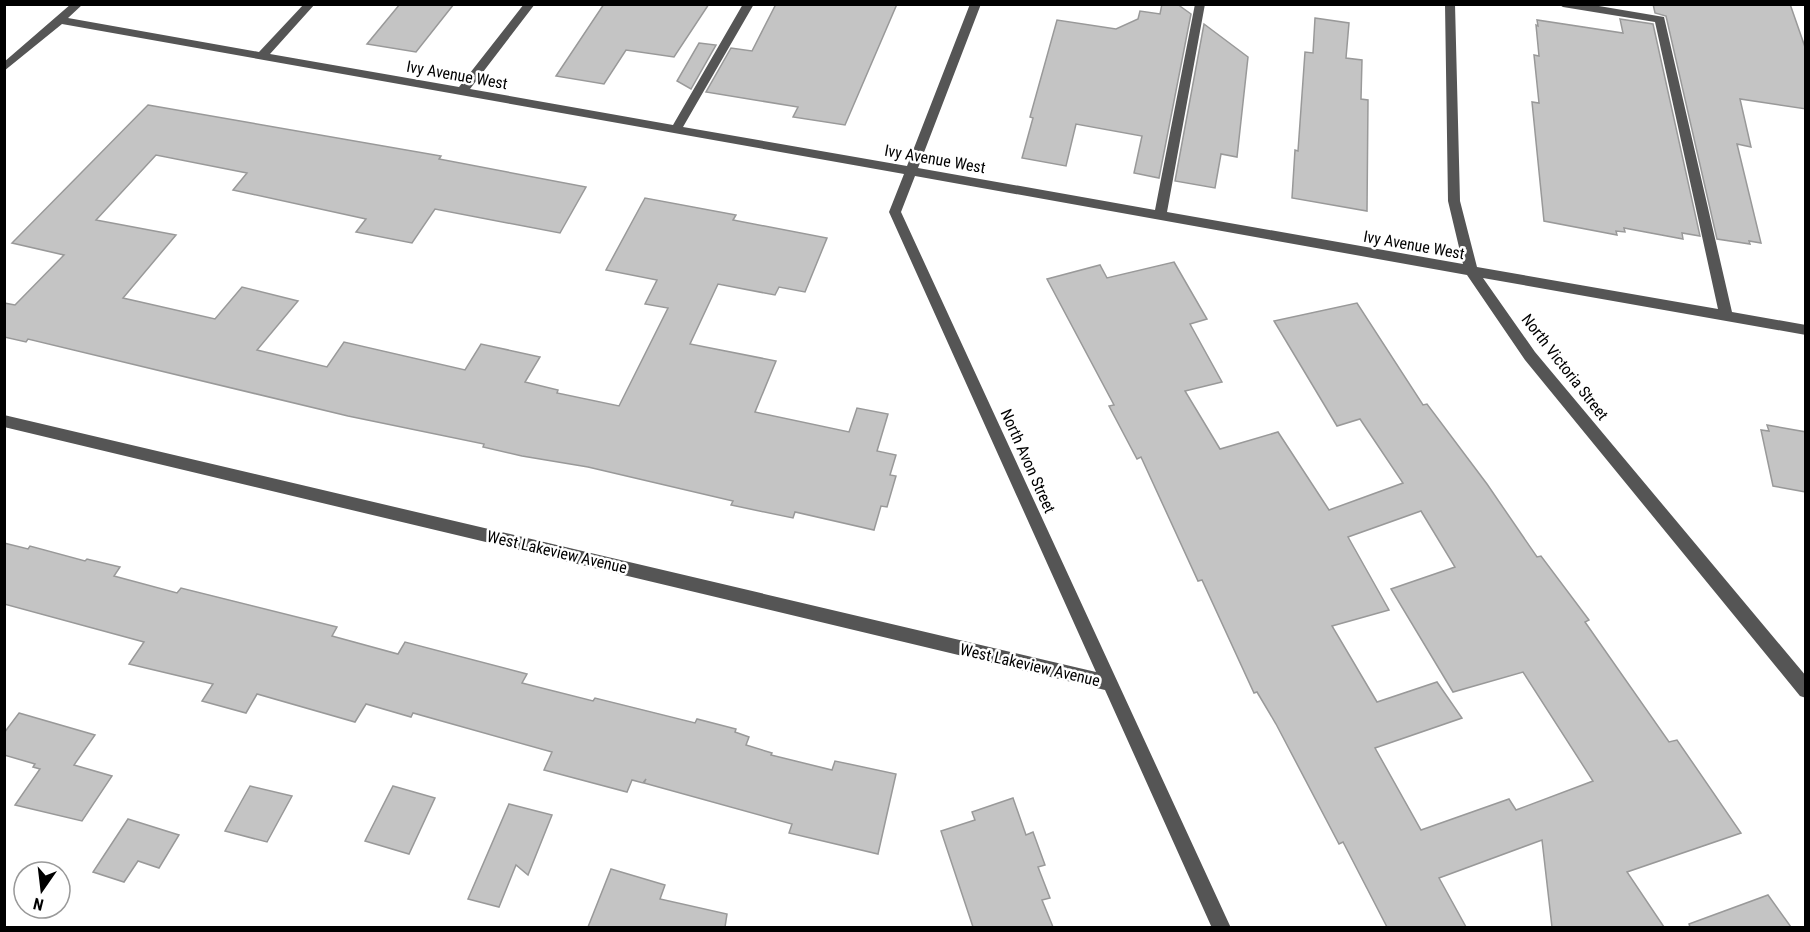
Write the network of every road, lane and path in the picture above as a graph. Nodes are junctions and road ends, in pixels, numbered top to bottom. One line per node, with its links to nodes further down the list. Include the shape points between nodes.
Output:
1 (78, 4): 9 (street)
2 (310, 4): 10 (street)
3 (530, 4): 12 (street)
4 (749, 4): 13 (street)
5 (976, 4): 14 (street, North Avon Street)
6 (1200, 4): 15 (street)
7 (1450, 4): 16 (street, North Victoria Street, via 1454,201)
8 (1563, 4): 17 (street, via 1660,19)
9 (60, 20): 10 (street, Ivy Avenue West); 11 (street)
10 (262, 56): 12 (street, Ivy Avenue West)
11 (4, 68)
12 (461, 93): 13 (street, Ivy Avenue West)
13 (676, 129): 14 (street, Ivy Avenue West)
14 (910, 171): 15 (street, Ivy Avenue West); 20 (street, North Avon Street, via 895,212)
15 (1160, 216): 16 (street, Ivy Avenue West)
16 (1472, 272): 17 (street, Ivy Avenue West); 21 (street, North Victoria Street, via 1530,356)
17 (1726, 316): 18 (street, Ivy Avenue West)
18 (1806, 330)
19 (4, 421): 20 (street, West Lakeview Avenue)
20 (1109, 683): 22 (street, North Avon Street)
21 (1806, 690)
22 (1222, 927)

